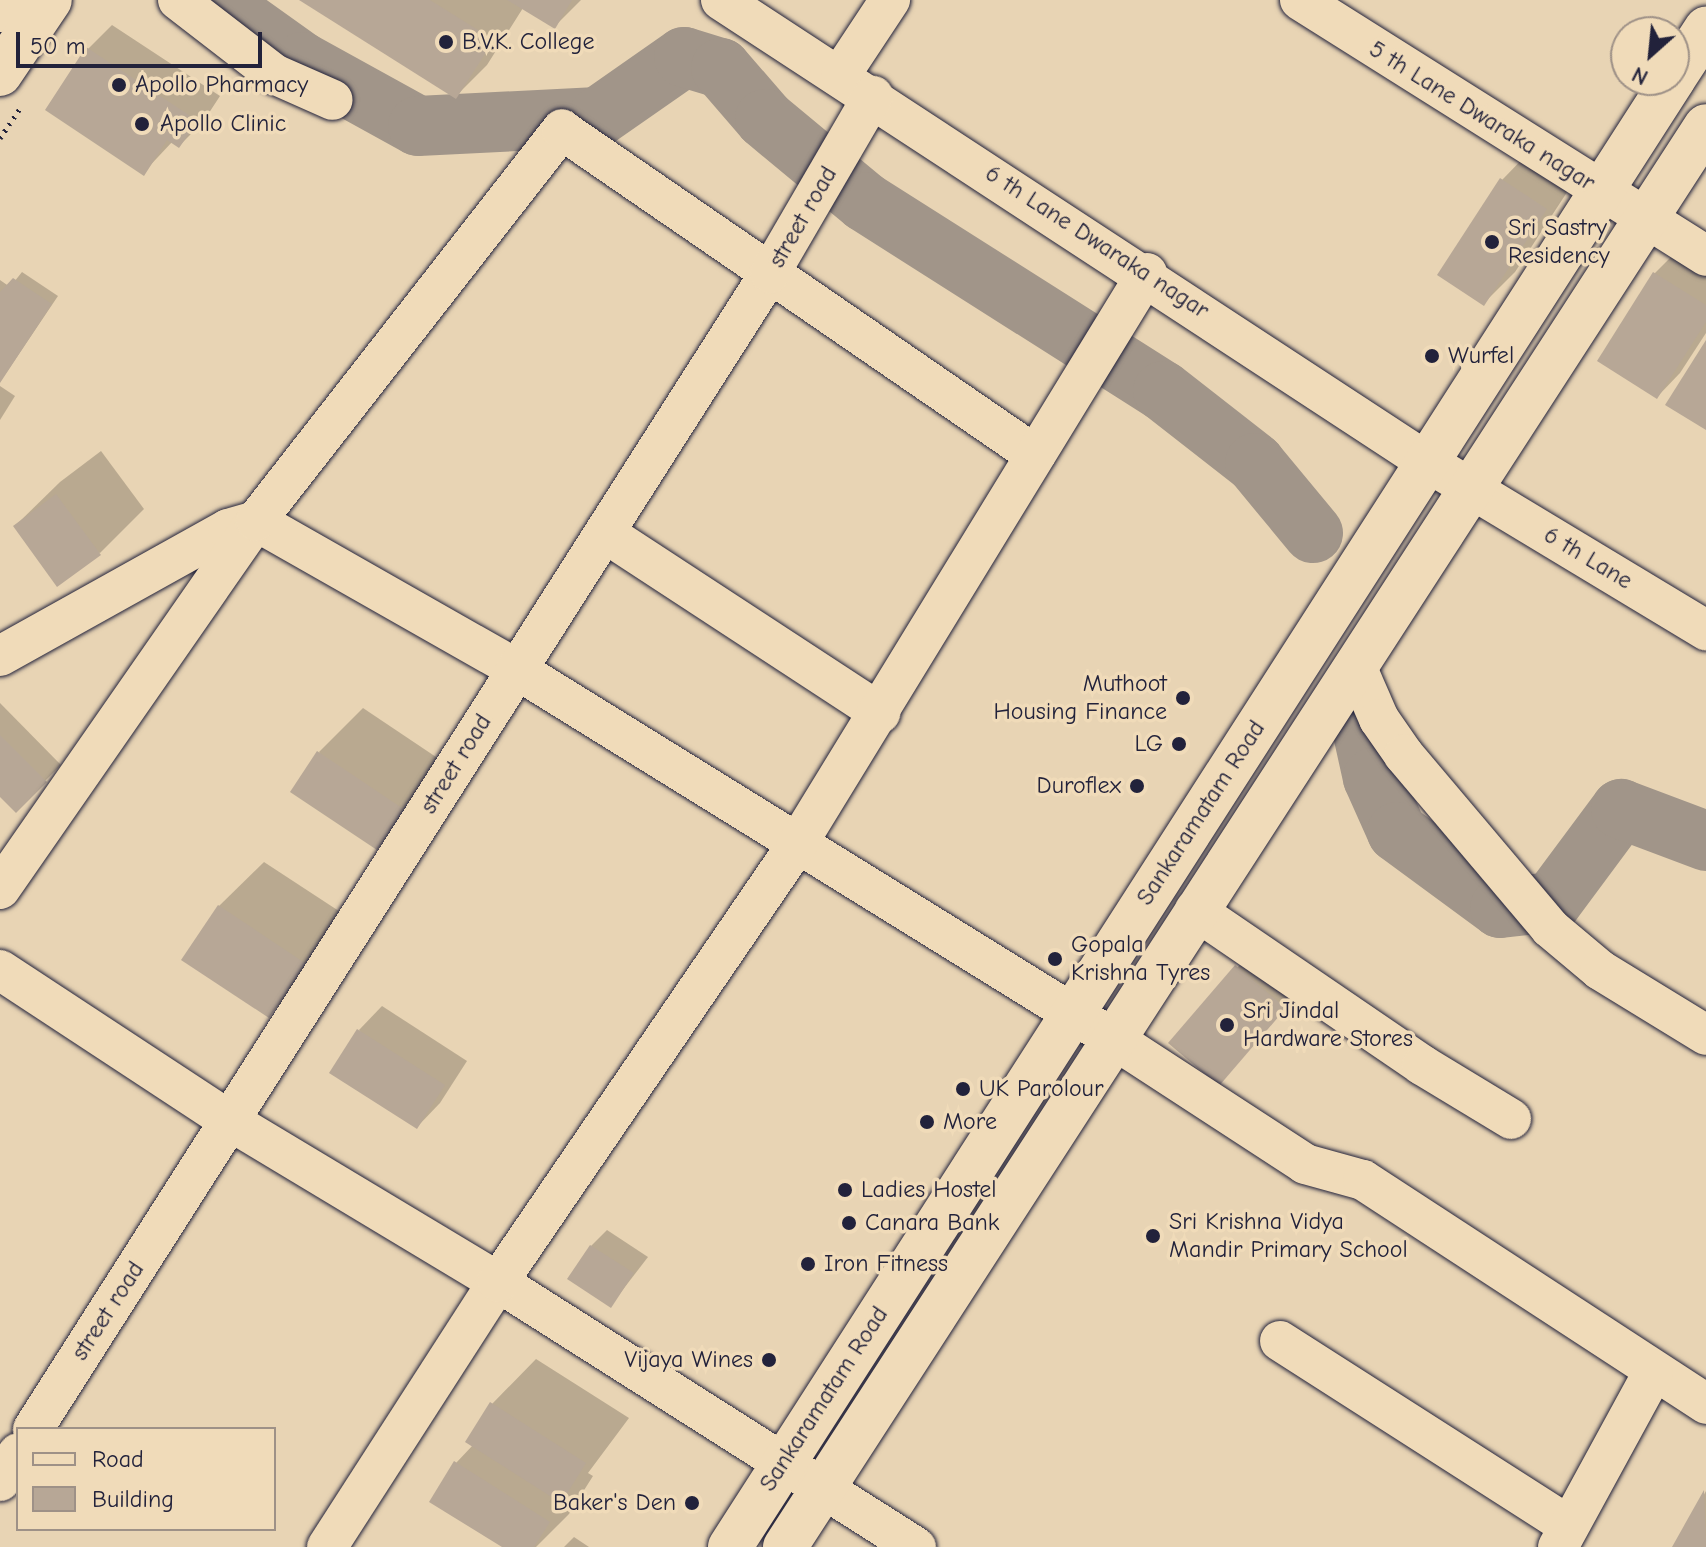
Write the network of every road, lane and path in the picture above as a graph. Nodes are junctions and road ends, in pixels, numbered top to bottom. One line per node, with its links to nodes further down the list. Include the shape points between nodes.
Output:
1 (7, 0): 7 (main road)
2 (50, 0): 10 (main road)
3 (178, 0): 14 (street, via 274,74)
4 (721, 0): 11 (street, 6 th Lane Dwaraka nagar)
5 (890, 0): 11 (street)
6 (1300, 0): 16 (street, 5 th Lane Dwaraka nagar)
7 (0, 10)
8 (1706, 29): 9 (main road, Sankaramatam Road)
9 (1690, 53)
10 (0, 74)
11 (841, 74): 12 (street, 6 th Lane Dwaraka nagar)
12 (873, 96): 19 (street, street road); 20 (street, 6 th Lane Dwaraka nagar)
13 (1662, 96): 16 (main road, Sankaramatam Road)
14 (333, 100)
15 (1706, 126): 17 (main road, Sankaramatam Road)
16 (1601, 191): 17 (street, 5 th Lane Dwaraka nagar); 22 (main road, Sankaramatam Road)
17 (1646, 220): 18 (street, 5 th Lane Dwaraka nagar); 23 (main road, Sankaramatam Road)
18 (1706, 256)
19 (770, 273): 21 (street); 24 (street, via 562,130); 25 (street, street road)
20 (1147, 273): 21 (street); 22 (street, 6 th Lane Dwaraka nagar)
21 (1035, 455): 30 (street)
22 (1427, 462): 23 (street, 6 th Lane Dwaraka nagar); 35 (main road, Sankaramatam Road)
23 (1469, 487): 26 (street, 6 th Lane); 28 (main road, Sankaramatam Road)
24 (256, 521): 27 (street, via 216,534); 29 (street); 32 (street)
25 (605, 533): 29 (street, street road); 30 (street)
26 (1706, 630)
27 (0, 656)
28 (1356, 666): 33 (main road, Sankaramatam Road); 36 (street, via 1379,719 1404,755 1550,928 1600,970)
29 (516, 669): 31 (street); 39 (street, street road)
30 (880, 713): 31 (street)
31 (796, 846): 35 (street); 40 (street)
32 (0, 889)
33 (1195, 910): 37 (main road, Sankaramatam Road); 38 (street, via 1422,1065)
34 (0, 970): 39 (street)
35 (1072, 1014): 37 (street); 46 (main road, Sankaramatam Road)
36 (1706, 1035)
37 (1112, 1038): 42 (street, via 1305,1164 1363,1180); 48 (main road, Sankaramatam Road)
38 (1511, 1119)
39 (230, 1121): 40 (street); 44 (street, street road)
40 (498, 1282): 46 (street); 50 (street)
41 (1280, 1341): 49 (street)
42 (1653, 1373): 43 (street); 49 (street)
43 (1706, 1404)
44 (34, 1427)
45 (16, 1456): 47 (street)
46 (784, 1461): 48 (street); 51 (main road, Sankaramatam Road)
47 (0, 1481)
48 (824, 1487): 52 (main road, Sankaramatam Road); 53 (street)
49 (1563, 1537)
50 (327, 1547)
51 (730, 1547)
52 (785, 1547)
53 (916, 1547)

